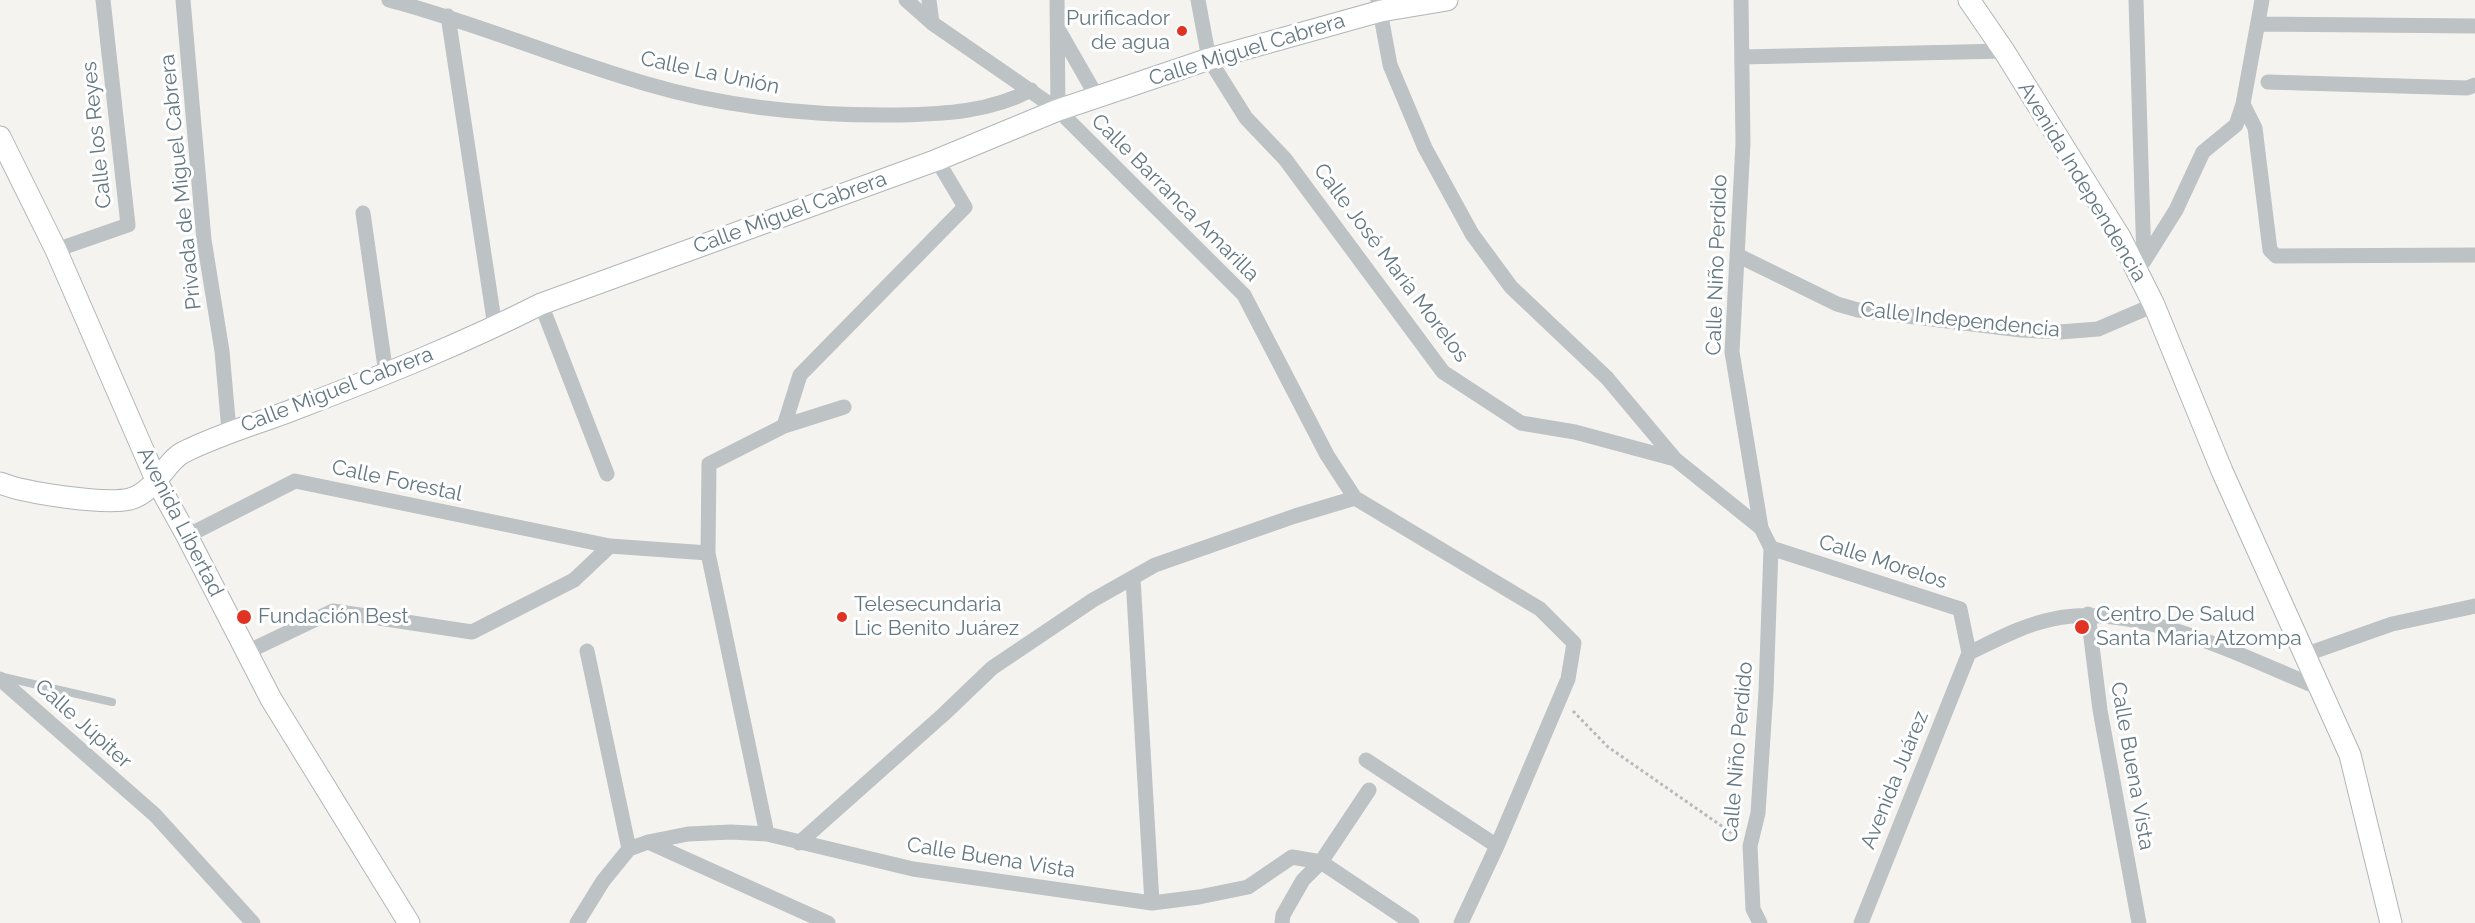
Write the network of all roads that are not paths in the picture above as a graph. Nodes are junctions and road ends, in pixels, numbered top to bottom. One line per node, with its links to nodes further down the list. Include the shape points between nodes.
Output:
1 (104, 0): 31 (street, Calle los Reyes, via 128,225)
2 (183, 0): 41 (street, Privada de Miguel Cabrera, via 204,240 222,351)
3 (388, 0): 14 (street, Calle La Unión)
4 (906, 0): 15 (street, Calle Barranca Amarilla)
5 (929, 0): 15 (street)
6 (1057, 0): 18 (street)
7 (1198, 0): 21 (street, Calle José María Morelos)
8 (1447, 0): 13 (street, Calle Miguel Cabrera)
9 (1741, 0): 20 (street, Calle Niño Perdido)
10 (1969, 0): 19 (street, Avenida Independencia)
11 (2136, 0): 34 (street)
12 (2262, 0): 16 (street)
13 (1379, 5): 21 (street, Calle Miguel Cabrera); 42 (street, via 1394,76 1425,148 1472,234 1511,287 1607,378)
14 (448, 16): 24 (street, Calle La Unión, via 648,85 752,107 859,116 951,114 1011,101); 37 (street)
15 (932, 23): 24 (street, Calle Barranca Amarilla)
16 (2258, 24): 17 (street); 26 (street)
17 (2475, 26)
18 (1058, 29): 25 (street); 27 (street)
19 (2004, 51): 20 (street); 35 (street, Avenida Independencia, via 2120,237)
20 (1742, 57): 32 (street, Calle Niño Perdido, via 1743,143)
21 (1209, 59): 25 (street, Calle Miguel Cabrera); 42 (street, Calle José María Morelos, via 1246,118 1285,159 1443,372 1521,423 1575,432)
22 (2268, 82): 23 (street, via 2467,88)
23 (2475, 85)
24 (1031, 90): 27 (street, Calle Barranca Amarilla)
25 (1097, 97): 27 (street, Calle Miguel Cabrera)
26 (2243, 104): 33 (street, via 2255,128 2270,250 2276,256); 34 (street, via 2236,125 2203,152)
27 (1058, 110): 29 (street, Calle Miguel Cabrera); 46 (street, Calle Barranca Amarilla, via 1244,295 1327,455)
28 (0, 137): 31 (street, Avenida Libertad)
29 (937, 160): 36 (street, Calle Miguel Cabrera); 40 (street, via 965,207 800,375)
30 (363, 213): 38 (street)
31 (56, 250): 44 (street, Avenida Libertad)
32 (1737, 255): 35 (street, Calle Independencia, via 1858,310 2020,330 2060,332 2098,328); 47 (street, Calle Niño Perdido, via 1732,352)
33 (2475, 255)
34 (2144, 261): 35 (street)
35 (2149, 296): 58 (street, Avenida Independencia)
36 (541, 304): 37 (street, Calle Miguel Cabrera); 43 (street)
37 (495, 327): 38 (street, Calle Miguel Cabrera)
38 (386, 374): 41 (street, Calle Miguel Cabrera)
39 (844, 407): 40 (street)
40 (784, 426): 51 (street, via 709,464)
41 (229, 431): 44 (street, Calle Miguel Cabrera, via 180,453)
42 (1675, 459): 47 (street)
43 (607, 474)
44 (157, 482): 45 (street, Calle Miguel Cabrera, via 131,499 83,500); 48 (street, Avenida Libertad)
45 (0, 483)
46 (1355, 498): 52 (street, via 1166,561); 67 (street, Calle Barranca Amarilla, via 1540,609 1574,643 1568,679)
47 (1761, 528): 50 (street)
48 (187, 536): 49 (street, Calle Forestal, via 295,481); 56 (street, Avenida Libertad)
49 (610, 546): 51 (street, Calle Forestal); 56 (street, via 574,580 472,632 333,611)
50 (1771, 548): 57 (street, Calle Morelos, via 1960,609); 78 (street, Calle Niño Perdido, via 1758,813 1750,846 1753,909)
51 (708, 553): 64 (street)
52 (1133, 578): 66 (street, via 992,668); 70 (street)
53 (2475, 606): 58 (street, via 2392,624)
54 (2088, 614): 57 (street, via 2026,626); 60 (street, via 2140,621 2190,636); 80 (street, Calle Buena Vista, via 2100,710)
55 (587, 651): 68 (street)
56 (247, 652): 73 (street, Avenida Libertad, via 271,699)
57 (1969, 653): 79 (street, Avenida Juárez)
58 (2304, 655): 60 (street)
59 (0, 678): 61 (lane); 72 (street, Calle Júpiter, via 155,815)
60 (2322, 689): 81 (street, via 2350,754)
61 (112, 702)
62 (1366, 760): 67 (street)
63 (1369, 790): 69 (street)
64 (766, 834): 65 (street, Calle Buena Vista, via 688,834); 66 (street, Calle Buena Vista)
65 (648, 842): 68 (street, Calle Buena Vista); 74 (street)
66 (799, 843): 70 (street, Calle Buena Vista, via 913,869)
67 (1497, 846): 77 (street)
68 (629, 849): 71 (street, via 603,881)
69 (1321, 862): 70 (street, Calle Buena Vista, via 1292,857 1248,887); 75 (street, via 1303,880 1282,915); 76 (street, Calle Buena Vista)
70 (1152, 903)
71 (580, 922)
72 (253, 923)
73 (409, 923)
74 (828, 923)
75 (1282, 923)
76 (1412, 923)
77 (1461, 923)
78 (1760, 923)
79 (1861, 923)
80 (2139, 923)
81 (2391, 923)

